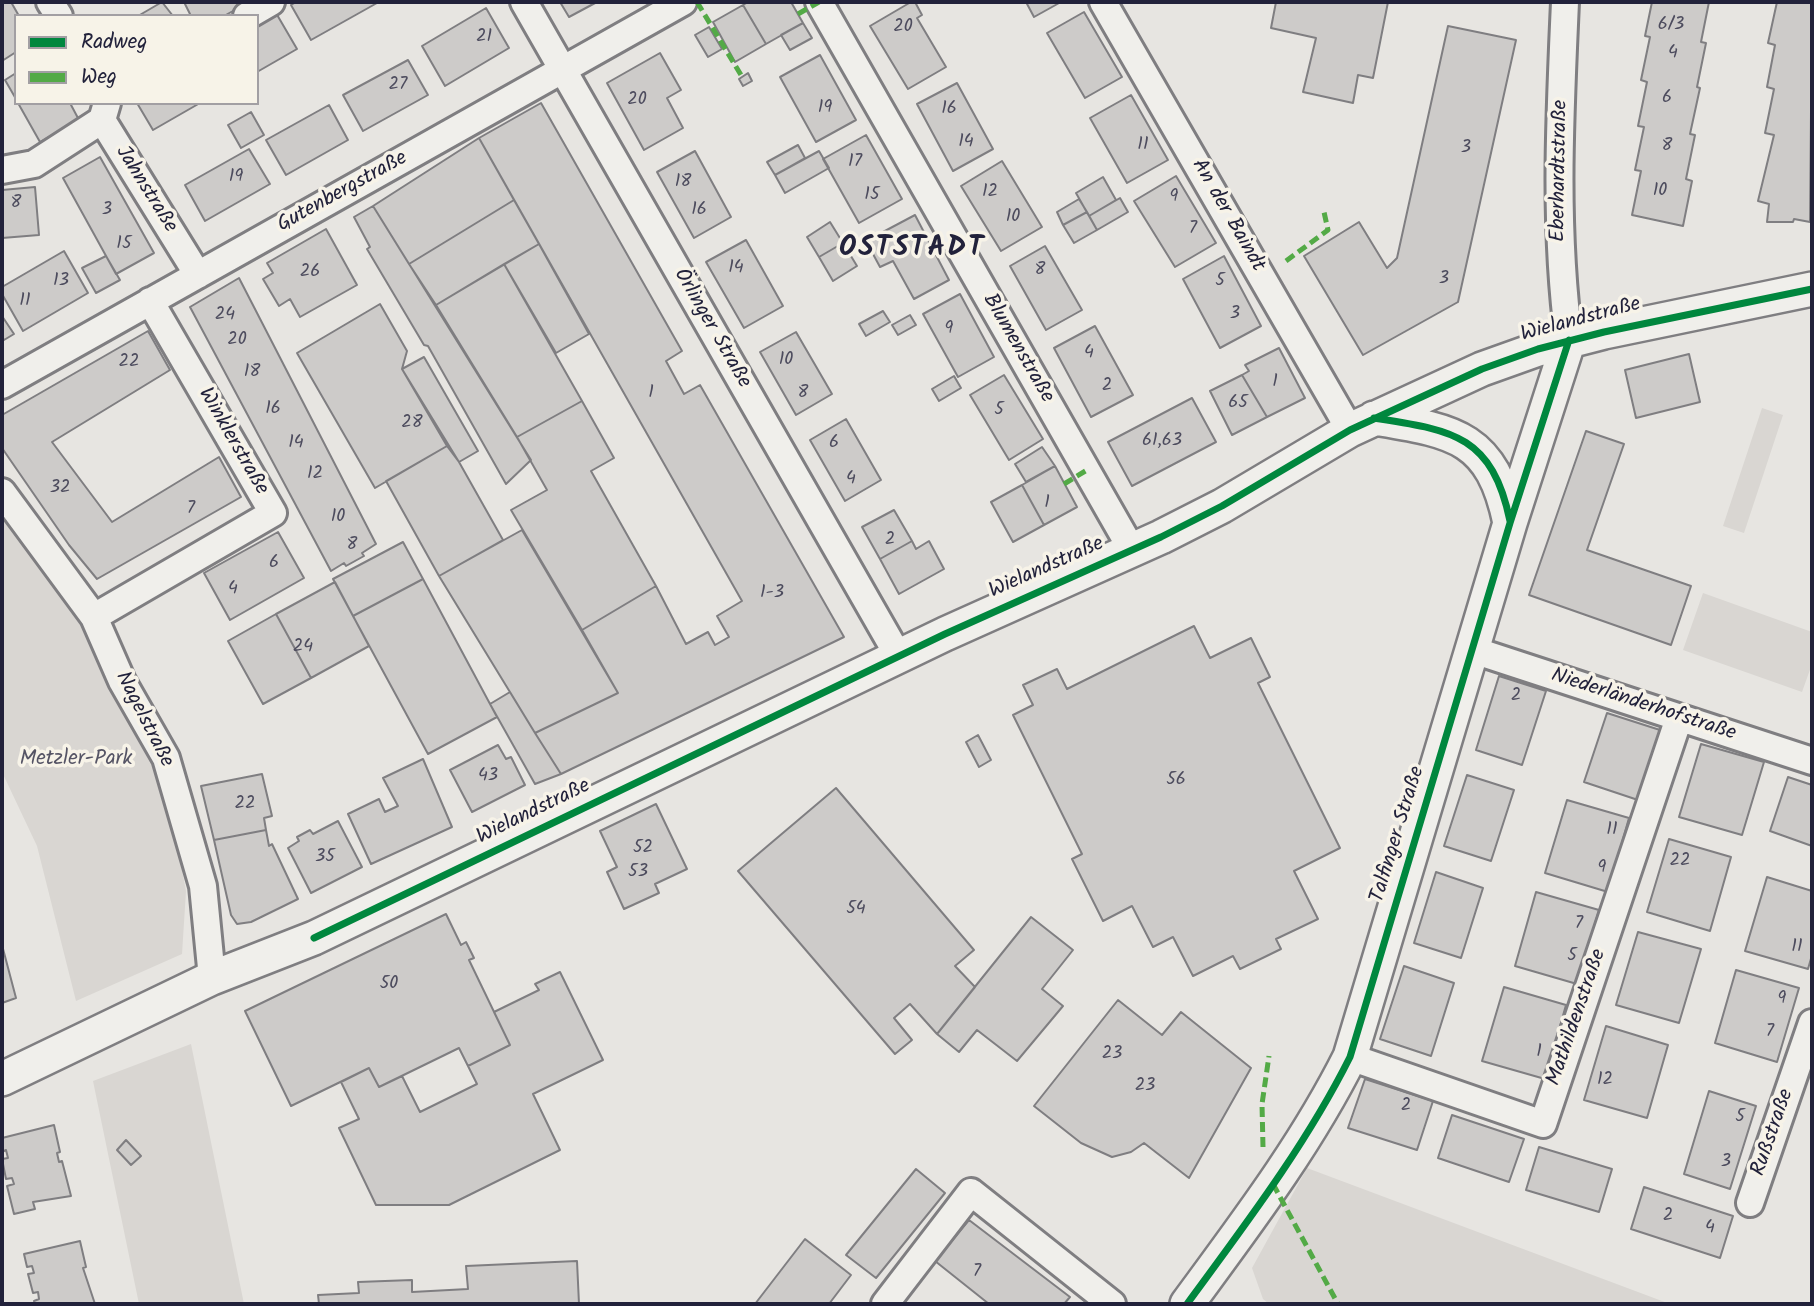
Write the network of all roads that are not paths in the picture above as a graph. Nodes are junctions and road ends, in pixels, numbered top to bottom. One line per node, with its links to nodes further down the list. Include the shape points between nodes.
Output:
1 (271, 2): 7 (street)
2 (524, 2): 8 (street, Örlinger Straße)
3 (683, 2): 8 (street, Gutenbergstraße)
4 (819, 2): 19 (street, Blumenstraße)
5 (1103, 2): 16 (street, An der Baindt, via 1334,400)
6 (1565, 2): 14 (street, Eberhardtstraße, via 1560,276)
7 (250, 14)
8 (562, 71): 11 (street, Gutenbergstraße); 22 (street, Örlinger Straße)
9 (104, 112): 10 (street, via 34,164); 11 (street, Jahnstraße)
10 (2, 170)
11 (198, 275): 13 (street, Gutenbergstraße)
12 (1812, 289): 14 (street, Wielandstraße)
13 (150, 301): 15 (street, Gutenbergstraße); 20 (street, Winklerstraße, via 273,513)
14 (1569, 340): 16 (street, Wielandstraße, via 1482,369); 18 (street, Talfinger Straße)
15 (2, 385)
16 (1362, 424): 18 (street, via 1426,426 1462,440 1492,468); 19 (street, Wielandstraße, via 1222,506)
17 (2, 492): 20 (street, Nagelstraße)
18 (1510, 523): 21 (street, Talfinger Straße)
19 (1132, 550): 22 (street, Wielandstraße)
20 (94, 617): 25 (street, Nagelstraße, via 122,681 166,758 203,886)
21 (1473, 650): 23 (street, Niederländerhofstraße); 27 (street, Talfinger Straße)
22 (899, 657): 25 (street, Wielandstraße, via 314,939)
23 (1679, 718): 24 (street, Niederländerhofstraße); 27 (street, Mathildenstraße, via 1543,1124)
24 (1812, 761)
25 (212, 978): 28 (street, Wielandstraße)
26 (1812, 1023): 29 (street, Rußstraße)
27 (1350, 1057): 32 (street, Talfinger Straße, via 1273,1184)
28 (2, 1079)
29 (1750, 1203)
30 (885, 1304): 31 (street, via 971,1192)
31 (1112, 1304)
32 (1188, 1304)

